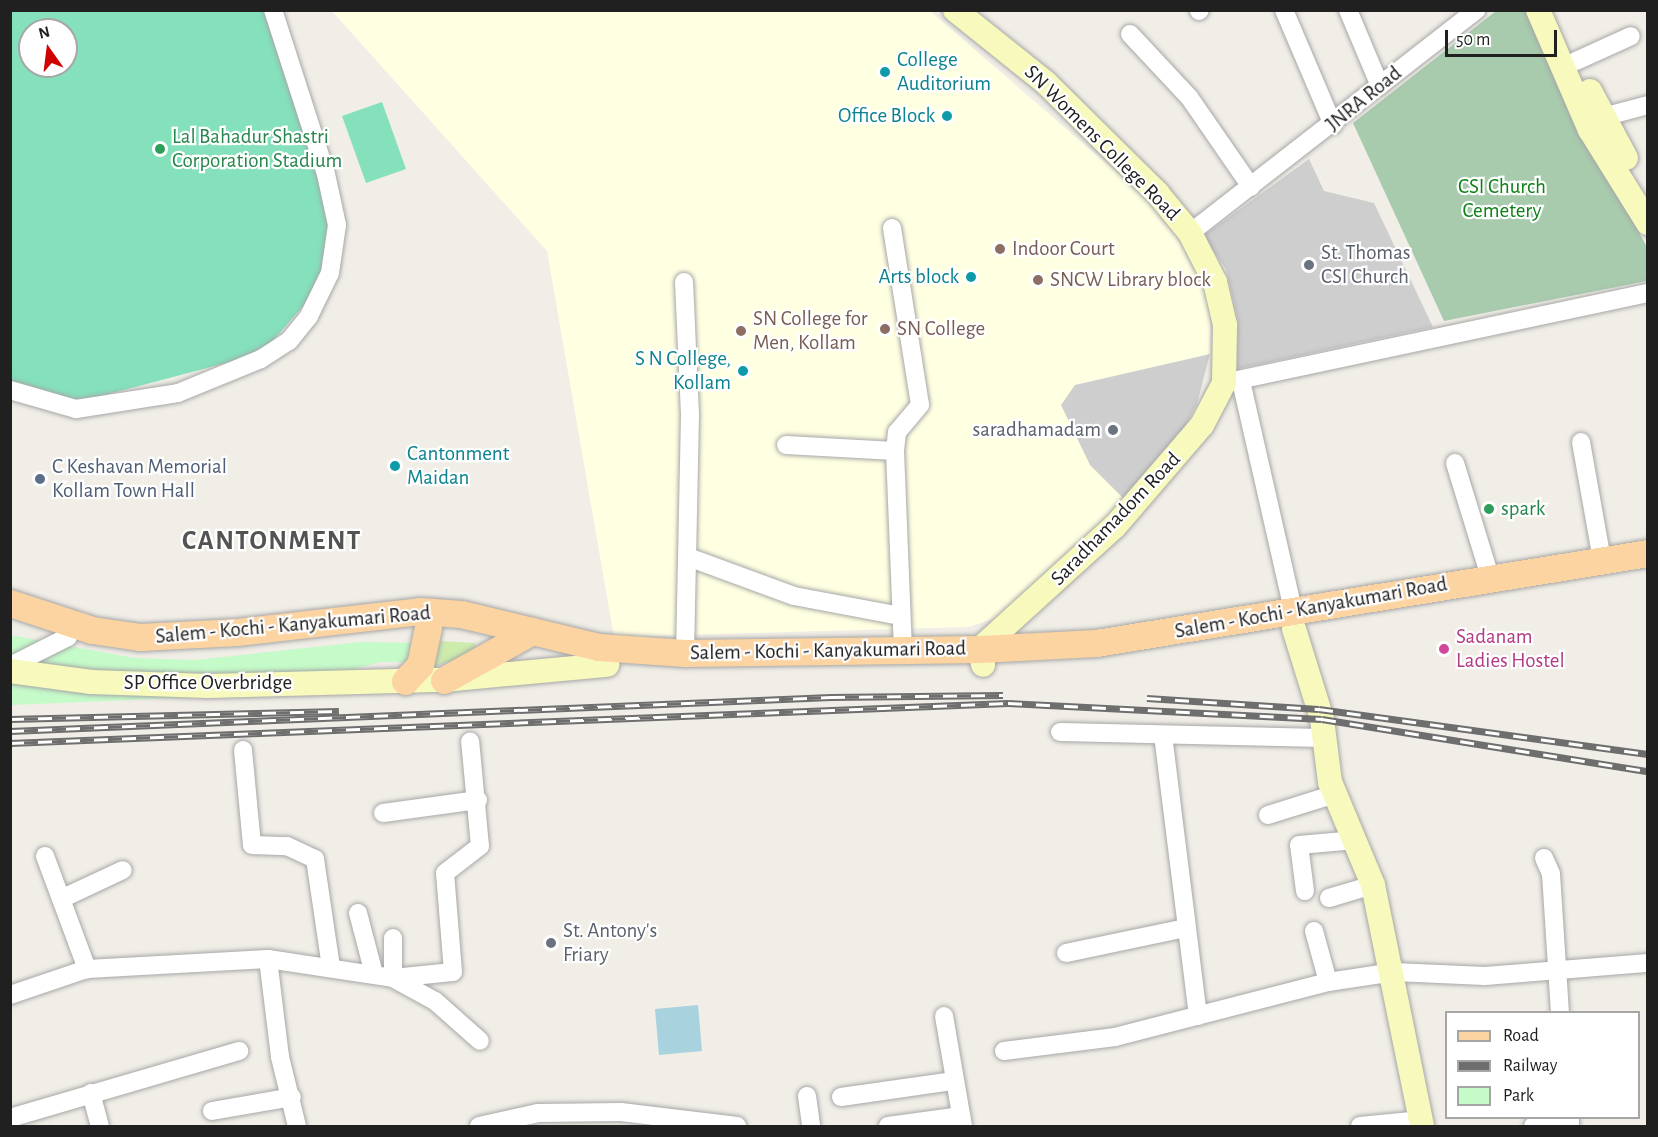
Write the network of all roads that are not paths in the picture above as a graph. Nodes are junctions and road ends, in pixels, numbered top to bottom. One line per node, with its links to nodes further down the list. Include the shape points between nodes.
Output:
1 (273, 10): 23 (street, via 326,174 336,225 330,273 309,315 289,341 261,359 178,393 76,409)
2 (955, 10): 19 (street, SN Womens College Road, via 1046,83)
3 (1284, 10): 14 (street)
4 (1348, 10): 11 (street)
5 (1476, 10): 11 (street, JNRA Road)
6 (1538, 10): 17 (street, via 1590,130)
7 (1551, 10): 10 (street)
8 (1130, 34): 15 (street, via 1189,97)
9 (1631, 36): 10 (street)
10 (1576, 61): 13 (street)
11 (1380, 86): 14 (street, JNRA Road)
12 (1647, 105): 13 (street)
13 (1603, 117): 16 (street)
14 (1333, 125): 15 (street, JNRA Road)
15 (1251, 187): 19 (street, JNRA Road)
16 (1647, 195)
17 (1647, 223)
18 (892, 228): 26 (street, via 920,405 897,432)
19 (1190, 233): 22 (street, Saradhamadom Road, via 1215,282)
20 (684, 282): 29 (street)
21 (1647, 292): 22 (street)
22 (1232, 382): 36 (street); 42 (street, Saradhamadom Road, via 1165,474)
23 (10, 390)
24 (1581, 442): 30 (street)
25 (786, 444): 26 (street)
26 (895, 451): 34 (street)
27 (1455, 463): 32 (street)
28 (1647, 553): 30 (main road, Salem - Kochi - Kanyakumari Road)
29 (688, 557): 34 (street, via 794,596); 41 (street)
30 (1602, 560): 32 (main road, Salem - Kochi - Kanyakumari Road)
31 (1647, 572): 36 (main road)
32 (1490, 577): 36 (main road, Salem - Kochi - Kanyakumari Road)
33 (10, 603): 39 (main road, Salem - Kochi - Kanyakumari Road, via 92,630 140,637 237,632 420,611)
34 (901, 616): 40 (street)
35 (10, 622): 38 (main road)
36 (1294, 622): 42 (main road, Salem - Kochi - Kanyakumari Road); 50 (street)
37 (428, 627): 38 (main road, via 184,651); 39 (main road); 47 (main road, via 420,665)
38 (68, 637): 44 (street)
39 (521, 637): 41 (main road, Salem - Kochi - Kanyakumari Road); 43 (main road); 46 (main road)
40 (903, 650): 41 (main road, Salem - Kochi - Kanyakumari Road); 42 (main road, Salem - Kochi - Kanyakumari Road)
41 (685, 653)
42 (982, 657): 43 (main road)
43 (607, 665): 46 (street, SP Office Overbridge)
44 (10, 666)
45 (10, 671): 47 (street, SP Office Overbridge, via 91,682 208,686)
46 (444, 680): 47 (street, SP Office Overbridge)
47 (405, 681)
48 (1060, 732): 49 (street)
49 (1163, 735): 50 (street); 66 (street)
50 (1324, 738): 53 (street)
51 (470, 741): 54 (street)
52 (243, 750): 72 (street, via 252,845 287,846 315,859)
53 (1335, 794): 56 (street); 57 (street)
54 (478, 800): 55 (street); 77 (street, via 480,846 445,873 453,972)
55 (383, 813)
56 (1268, 815)
57 (1356, 840): 61 (street); 62 (street, via 1299,845)
58 (45, 856): 64 (street)
59 (1544, 858): 75 (street, via 1551,874)
60 (123, 870): 64 (street)
61 (1373, 885): 63 (street); 74 (street)
62 (1305, 891)
63 (1329, 898)
64 (62, 899): 73 (street)
65 (358, 912): 76 (street)
66 (1186, 928): 69 (street); 82 (street)
67 (1314, 931): 78 (street)
68 (393, 938): 77 (street)
69 (1066, 953)
70 (268, 959): 72 (street); 73 (street); 90 (street, via 280,1056)
71 (1647, 963): 75 (street)
72 (331, 967): 76 (street)
73 (87, 969): 79 (street)
74 (1394, 972): 75 (street, via 1485,976); 78 (street); 97 (street)
75 (1557, 972): 80 (street)
76 (374, 974): 77 (street)
77 (393, 978): 83 (street, via 435,1001)
78 (1328, 982): 82 (street)
79 (10, 995)
80 (1560, 1011)
81 (944, 1016): 86 (street)
82 (1198, 1016): 85 (street, via 1115,1037)
83 (480, 1041)
84 (239, 1051): 87 (street)
85 (1004, 1051)
86 (954, 1081): 89 (street); 96 (street)
87 (91, 1093): 92 (street); 98 (street)
88 (807, 1096): 102 (street)
89 (841, 1096)
90 (292, 1097): 91 (street); 99 (street)
91 (212, 1111)
92 (10, 1118)
93 (576, 1119): 95 (street); 100 (street, via 538,1113)
94 (1570, 1119): 105 (street)
95 (650, 1120): 101 (street)
96 (962, 1121): 103 (street)
97 (1422, 1123): 104 (street)
98 (100, 1126)
99 (297, 1126)
100 (487, 1126)
101 (737, 1126)
102 (811, 1126)
103 (888, 1126)
104 (1360, 1126)
105 (1533, 1126)

